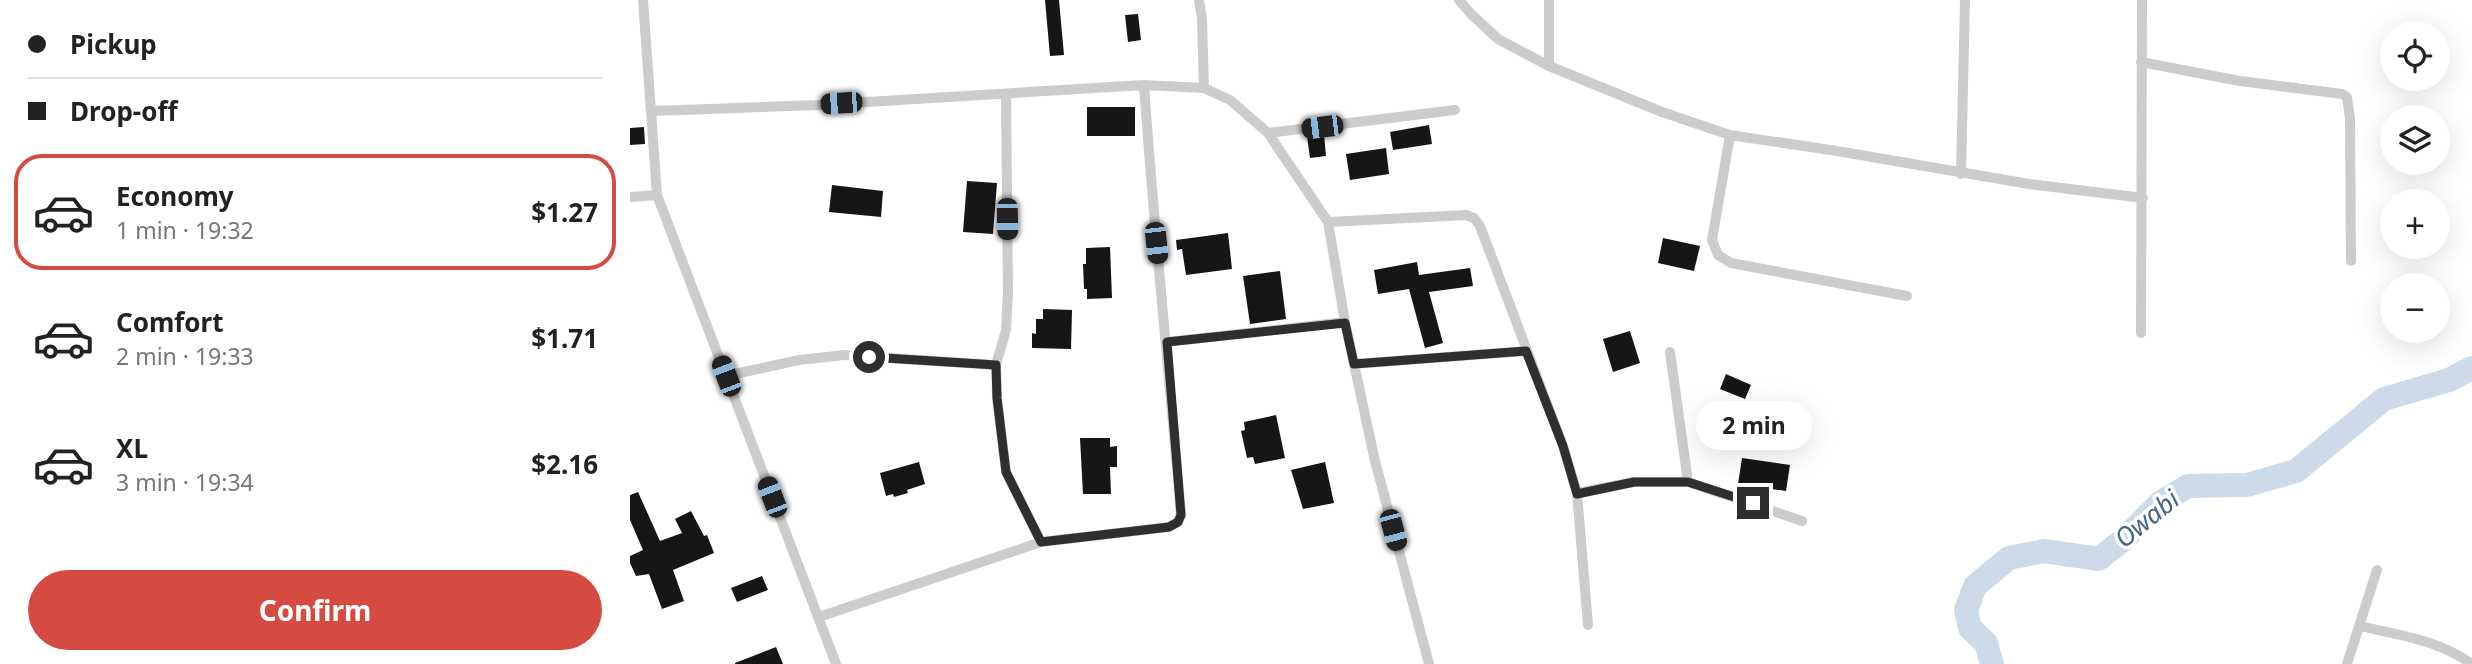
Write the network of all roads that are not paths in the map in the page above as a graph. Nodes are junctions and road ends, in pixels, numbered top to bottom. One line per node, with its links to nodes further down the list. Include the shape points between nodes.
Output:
1 (643, 0): 13 (street)
2 (1199, 0): 10 (street)
3 (1460, 0): 8 (street, via 1498,39)
4 (1549, 0): 8 (street)
5 (1965, 0): 16 (street)
6 (2142, 0): 7 (street)
7 (2141, 62): 19 (street); 21 (street, via 2344,95 2350,118)
8 (1549, 66): 15 (street)
9 (1144, 85): 10 (street); 11 (street); 25 (street)
10 (1204, 88): 14 (street, via 1230,100)
11 (1006, 94): 13 (street); 29 (street, via 1008,293 1006,330)
12 (1455, 110): 14 (street)
13 (652, 111): 17 (street)
14 (1268, 133): 20 (street)
15 (1730, 135): 16 (street); 22 (street, via 1712,240 1718,255 1731,262)
16 (1961, 174): 19 (street)
17 (657, 195): 18 (street); 30 (street)
18 (630, 197)
19 (2143, 198): 24 (street)
20 (1328, 222): 23 (street); 26 (street, via 1474,218)
21 (2351, 261)
22 (1907, 296)
23 (1345, 323): 25 (street); 28 (street)
24 (2141, 333)
25 (1167, 342): 34 (street, via 1178,522 1169,527)
26 (1526, 351): 28 (street); 32 (street)
27 (1671, 352): 31 (street)
28 (1354, 364): 40 (street)
29 (996, 365): 30 (street, via 844,355); 34 (street, via 1006,472)
30 (726, 376): 36 (street)
31 (1688, 482): 32 (street, via 1634,482); 33 (street)
32 (1577, 494): 37 (street)
33 (1802, 521)
34 (1041, 542): 36 (street)
35 (2377, 570): 38 (street)
36 (818, 617): 39 (street)
37 (1588, 625)
38 (2360, 626): 41 (street); 42 (street, via 2421,639 2452,650)
39 (836, 664)
40 (1429, 664)
41 (2347, 664)
42 (2472, 664)

